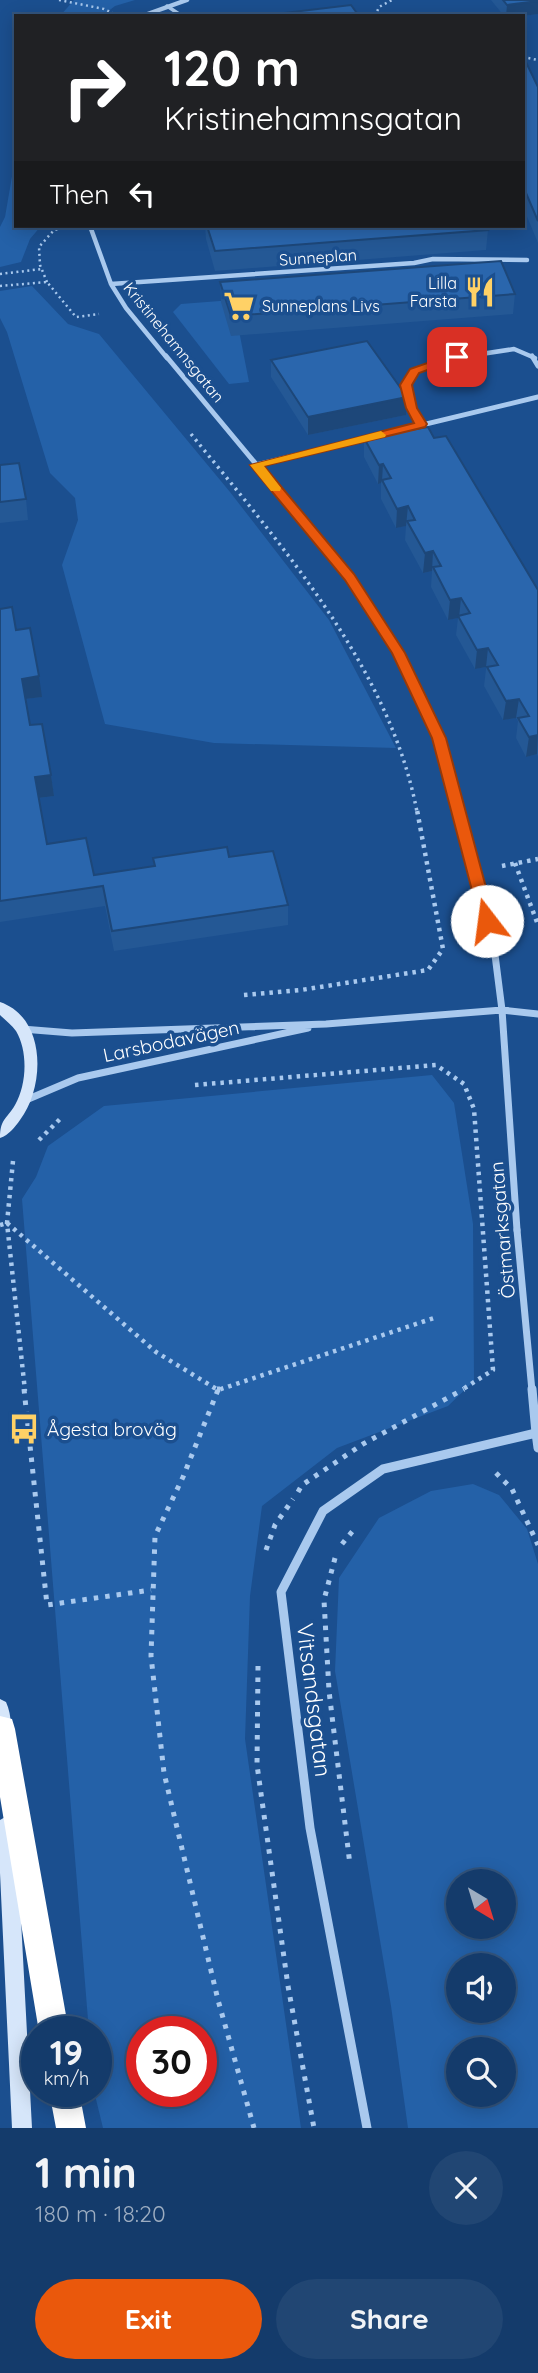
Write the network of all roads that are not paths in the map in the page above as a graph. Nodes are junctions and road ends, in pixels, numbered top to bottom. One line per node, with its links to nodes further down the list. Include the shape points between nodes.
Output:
1 (187, 0): 2 (street)
2 (167, 6): 3 (street); 4 (lane)
3 (147, 14)
4 (179, 14)
5 (91, 228): 7 (street, Kristinehamnsgatan)
6 (527, 260): 7 (street, Sunneplan, via 433,259)
7 (111, 284): 11 (street, Kristinehamnsgatan)
8 (538, 366): 10 (street, via 535,358 514,349 457,357 414,371 406,385)
9 (538, 397): 10 (street)
10 (421, 424): 11 (street)
11 (256, 465): 13 (street, Kristinehamnsgatan, via 350,577 398,653 439,738 494,947)
12 (0, 1007): 16 (main road)
13 (502, 1010): 14 (street, Larsbodavägen); 15 (street, Larsbodavägen); 19 (street, Östmarksgatan, bridge)
14 (538, 1014)
15 (326, 1024): 16 (street, Larsbodavägen, via 72,1033); 17 (street, Larsbodavägen, via 78,1078)
16 (22, 1029): 17 (main road, via 33,1063)
17 (26, 1100): 18 (main road)
18 (0, 1132)
19 (536, 1433): 20 (street, Östmarksgatan); 26 (street, Vitsandsgatan, via 383,1469 323,1511 281,1592 310,1828)
20 (538, 1448)
21 (1, 1719): 22 (highway); 24 (main road)
22 (51, 2016)
23 (67, 2107): 25 (highway)
24 (22, 2128)
25 (71, 2128)
26 (367, 2128)

